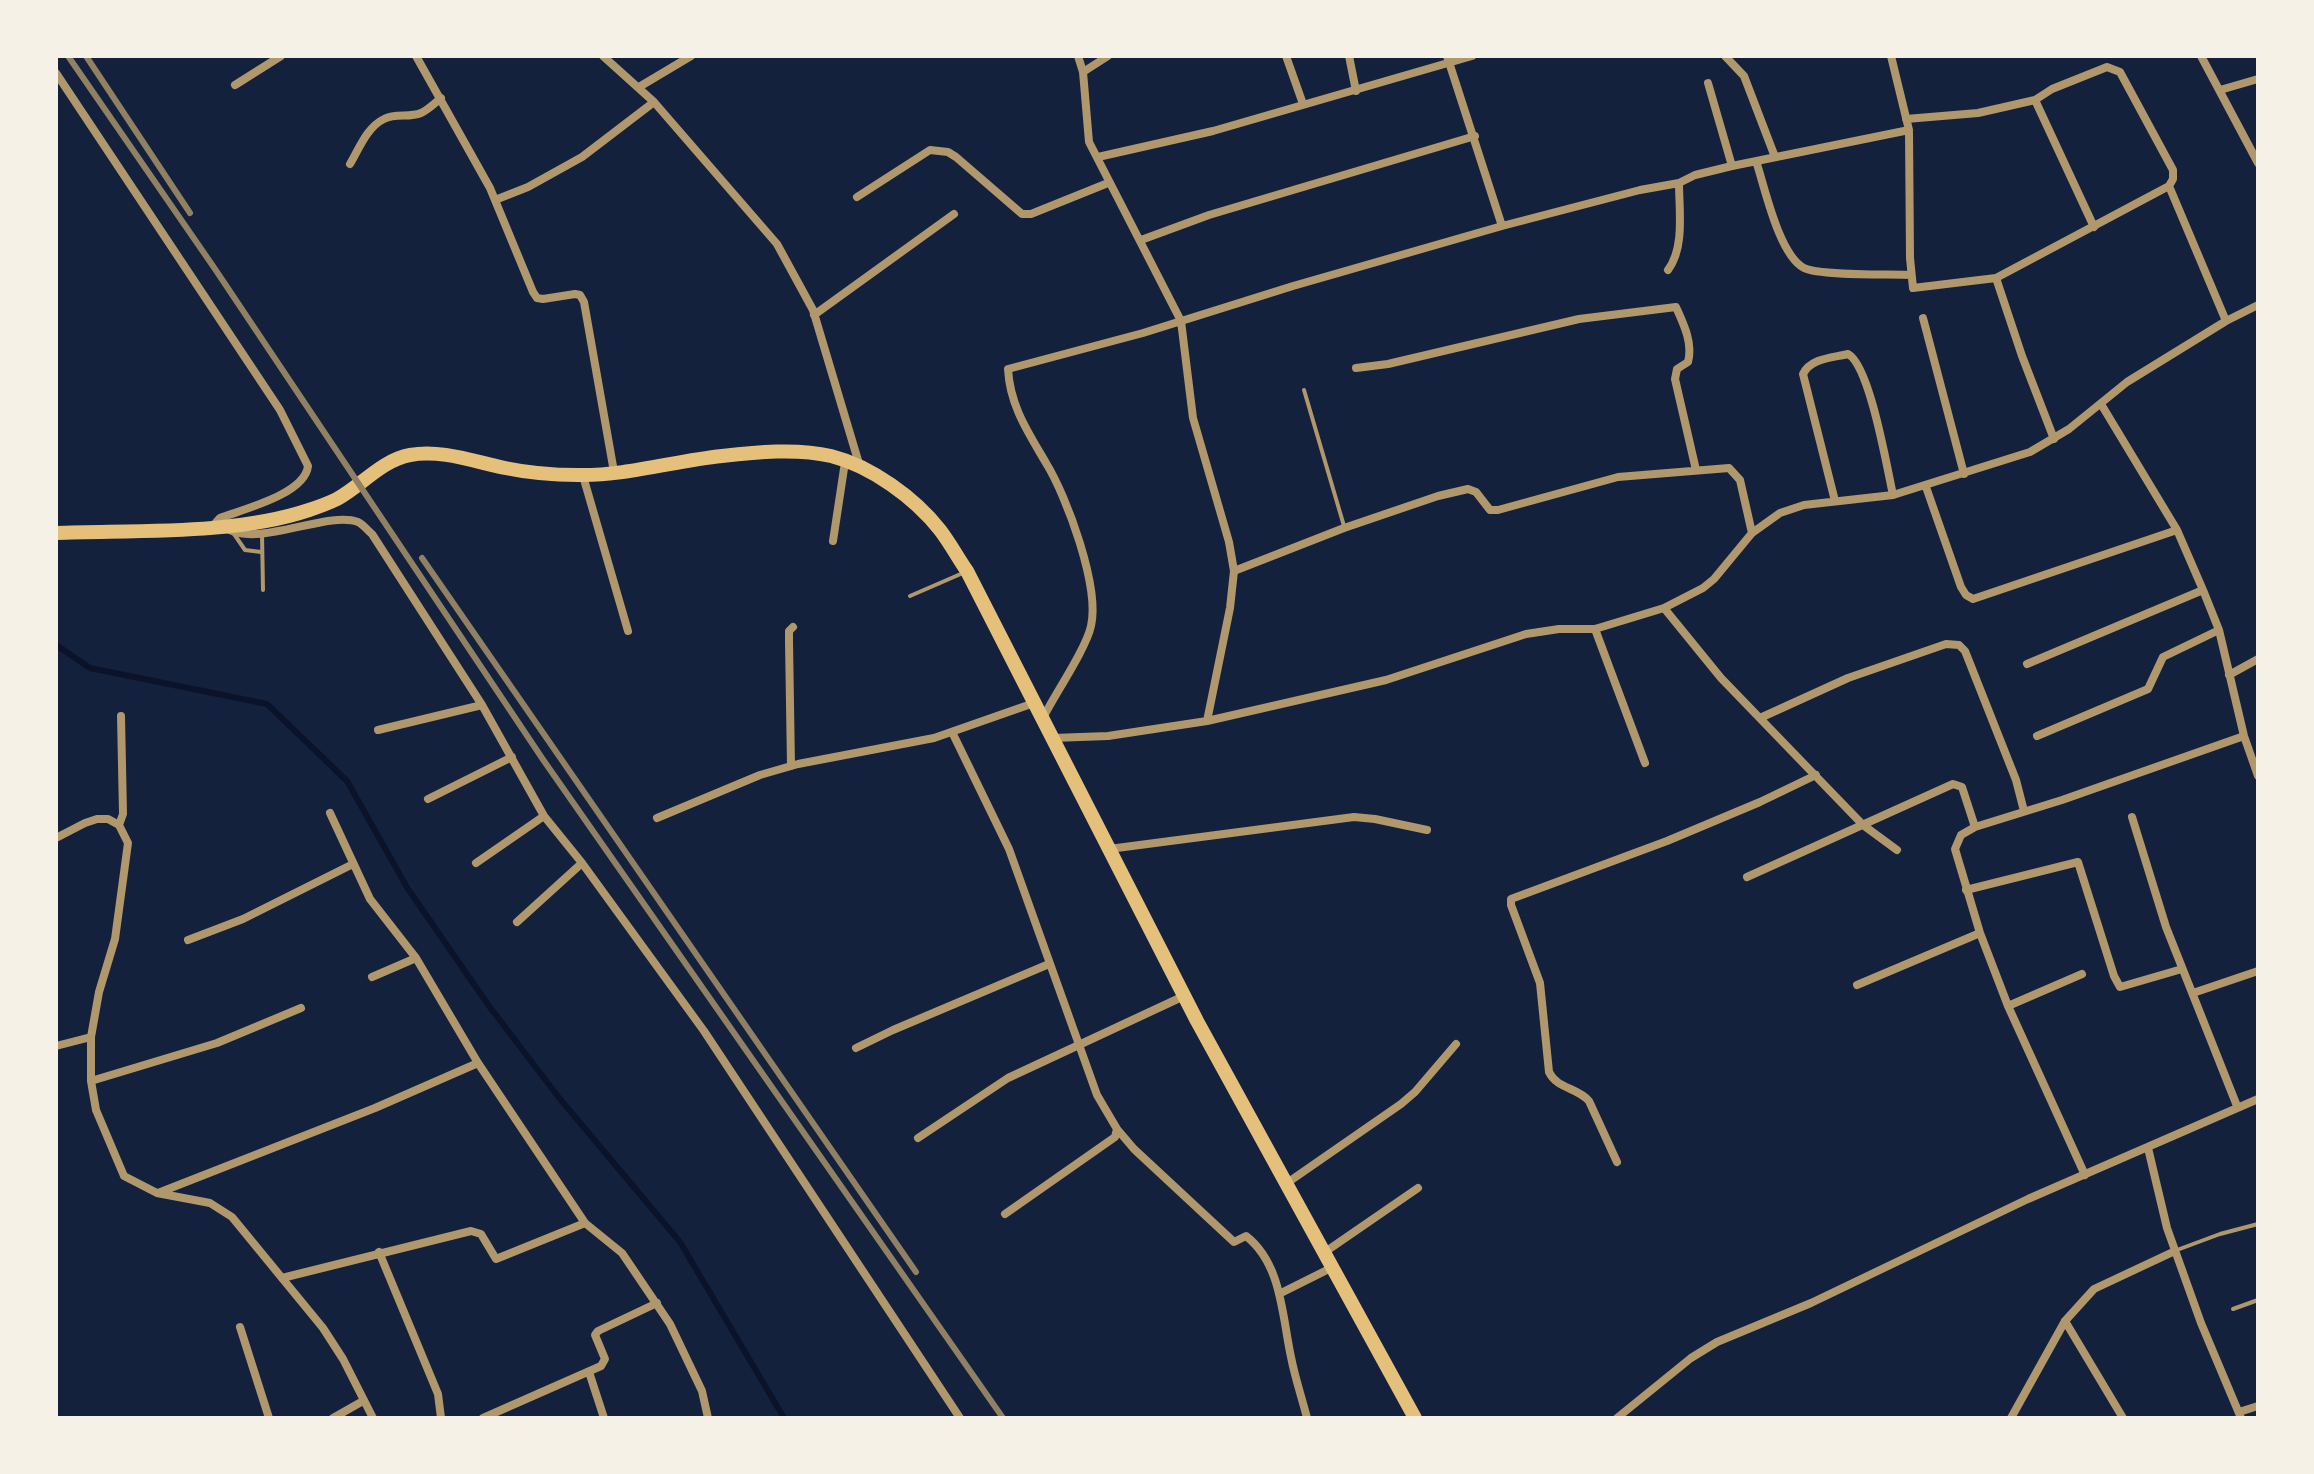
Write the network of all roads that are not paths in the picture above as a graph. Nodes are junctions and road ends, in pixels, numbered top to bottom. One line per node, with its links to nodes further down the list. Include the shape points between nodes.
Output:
1 (281, 56): 18 (street)
2 (416, 56): 22 (street)
3 (603, 56): 19 (street)
4 (691, 56): 19 (street)
5 (1078, 56): 14 (street)
6 (1108, 56): 14 (street)
7 (1286, 56): 25 (street)
8 (1349, 56): 21 (street)
9 (1472, 56): 13 (street)
10 (1725, 56): 30 (street, via 1744,76)
11 (1891, 56): 26 (street)
12 (2201, 56): 20 (street)
13 (1448, 59): 21 (street); 28 (street)
14 (1083, 72): 29 (street, via 1089,142)
15 (56, 73): 66 (street, via 280,410 308,466 293,488 220,518)
16 (2258, 79): 20 (street)
17 (1708, 83): 34 (street)
18 (235, 85)
19 (639, 87): 24 (street)
20 (2220, 90): 32 (street)
21 (1356, 91): 25 (street)
22 (441, 98): 33 (street, via 422,113 383,119); 39 (street)
23 (2035, 100): 26 (street, via 1978,113); 37 (street, via 2107,67 2120,72 2173,170); 42 (street)
24 (654, 102): 39 (street, via 582,157); 48 (street, via 777,244)
25 (1303, 104): 29 (street)
26 (1906, 119): 27 (street)
27 (1909, 130): 30 (street); 45 (street)
28 (1475, 136): 41 (street); 43 (street)
29 (1098, 157): 35 (street)
30 (1775, 157): 31 (street)
31 (1756, 161): 34 (street); 45 (street, via 1783,240 1804,268 1819,273)
32 (2258, 163)
33 (350, 164)
34 (1732, 166): 36 (street)
35 (1108, 183): 38 (street, via 1022,214 956,157 930,150); 43 (street)
36 (1679, 183): 41 (street); 44 (street, via 1678,243)
37 (2169, 186): 42 (street); 52 (street)
38 (857, 197)
39 (495, 200): 59 (street, via 537,298 575,294 584,302)
40 (954, 214): 48 (street)
41 (1502, 226): 51 (street)
42 (2094, 227): 46 (street)
43 (1141, 240): 51 (street)
44 (1668, 270)
45 (1911, 275): 46 (street, via 1913,288)
46 (1996, 278): 56 (street)
47 (2256, 306): 49 (street); 52 (street)
48 (814, 315): 57 (street)
49 (2258, 317)
50 (1923, 318): 60 (street)
51 (1181, 321): 74 (street, via 1193,418); 89 (street, via 1008,369 1024,429 1059,486 1093,607 1083,645)
52 (2226, 321): 55 (street)
53 (1356, 368): 58 (street, via 1579,319 1676,307 1691,351 1675,379)
54 (1304, 390): 65 (lane)
55 (2101, 404): 56 (street); 67 (street)
56 (2054, 439): 60 (street)
57 (853, 465): 59 (main road, via 803,453 760,453); 71 (street); 73 (main road, via 912,501)
58 (1696, 470): 65 (street, via 1618,477 1498,510 1490,510 1468,489); 69 (street, via 1729,468 1740,480)
59 (614, 472): 61 (main road)
60 (1964, 474): 62 (street)
61 (583, 476): 66 (main road, via 408,455 308,511); 82 (street)
62 (1926, 487): 63 (street); 67 (street, via 1961,587 1973,599)
63 (1893, 495): 64 (street); 64 (street, via 1872,401 1855,358 1848,354 1817,361 1803,374)
64 (1835, 501): 69 (street, via 1780,513)
65 (1344, 528): 74 (street)
66 (223, 529): 68 (main road); 70 (street); 72 (lane, via 245,550)
67 (2177, 530): 76 (street)
68 (56, 533)
69 (1752, 533): 78 (street, via 1714,579)
70 (262, 534): 72 (lane); 87 (street, via 346,520 362,524)
71 (833, 541)
72 (261, 552): 75 (lane)
73 (967, 571): 77 (lane); 86 (main road)
74 (1234, 571): 91 (street)
75 (263, 590)
76 (2203, 590): 81 (street); 84 (street)
77 (910, 596)
78 (1664, 608): 80 (street); 90 (street)
79 (793, 627): 99 (street)
80 (1595, 629): 91 (street, via 1526,634 1386,680); 98 (street)
81 (2219, 630): 85 (street); 94 (street, via 2163,657 2148,689)
82 (628, 631)
83 (2258, 659): 85 (street)
84 (2027, 664)
85 (2229, 675): 95 (street)
86 (1034, 703): 89 (main road); 93 (street)
87 (482, 705): 92 (street); 97 (street)
88 (121, 716): 108 (street)
89 (1042, 718): 96 (main road)
90 (1760, 718): 100 (street); 103 (street, via 1859,674 1946,644 1959,645)
91 (1207, 721): 96 (street, via 1108,736)
92 (378, 730)
93 (952, 732): 99 (street); 124 (street, via 1009,849)
94 (2037, 736)
95 (2244, 736): 101 (street); 103 (street)
96 (1053, 738): 113 (main road)
97 (512, 757): 102 (street); 105 (street)
98 (1645, 763)
99 (791, 766): 107 (street)
100 (1816, 775): 109 (street); 146 (street, via 1667,841 1511,899 1540,983 1549,1072 1553,1080 1589,1101)
101 (2258, 776)
102 (428, 799)
103 (2024, 811): 110 (street)
104 (330, 813): 117 (street)
105 (544, 816): 115 (street); 116 (street)
106 (2132, 817): 125 (street)
107 (657, 818)
108 (119, 825): 112 (street, via 97,819); 134 (street, via 128,843 115,939)
109 (1863, 825): 110 (street, via 1953,784 1962,787); 114 (street); 118 (street)
110 (1975, 827): 119 (street, via 1961,835 1955,849)
111 (1427, 830): 113 (street, via 1354,817)
112 (56, 838)
113 (1109, 849): 131 (main road)
114 (1897, 850)
115 (476, 863)
116 (582, 863): 120 (street); 176 (street, via 704,1031)
117 (353, 864): 122 (street); 123 (street, via 370,899)
118 (1747, 877)
119 (1966, 890): 121 (street); 125 (street, via 2078,862 2120,987)
120 (517, 922)
121 (1980, 933): 129 (street); 132 (street)
122 (188, 940)
123 (416, 958): 128 (street); 139 (street)
124 (1049, 964): 135 (street); 138 (street)
125 (2182, 969): 130 (street)
126 (2258, 971): 130 (street)
127 (2082, 974): 132 (street)
128 (372, 977)
129 (1857, 985)
130 (2193, 993): 142 (street)
131 (1184, 996): 135 (street); 148 (main road)
132 (2008, 1006): 147 (street)
133 (301, 1008): 140 (street, via 217,1043)
134 (91, 1037): 137 (street); 140 (street)
135 (1077, 1044): 143 (street); 144 (street, via 1008,1078)
136 (1456, 1044): 148 (street, via 1408,1098)
137 (56, 1046)
138 (856, 1048)
139 (478, 1063): 150 (street); 152 (street)
140 (91, 1081): 150 (street, via 96,1110 124,1176)
141 (2258, 1099): 142 (street)
142 (2237, 1106): 145 (street)
143 (1117, 1129): 151 (street, via 1115,1137); 159 (street, via 1234,1242 1246,1236 1254,1243)
144 (918, 1138)
145 (2148, 1148): 147 (street); 154 (street)
146 (1617, 1162)
147 (2085, 1175): 179 (street, via 1717,1342)
148 (1287, 1183): 156 (main road)
149 (1418, 1188): 156 (street)
150 (157, 1193): 158 (street, via 210,1203 232,1217)
151 (1005, 1214)
152 (585, 1223): 155 (street, via 496,1259 481,1234 471,1231); 161 (street, via 622,1253)
153 (2258, 1224): 154 (lane)
154 (2175, 1251): 163 (street, via 2094,1289); 168 (street)
155 (379, 1252): 158 (street); 172 (street, via 438,1394)
156 (1325, 1252): 157 (main road)
157 (1333, 1267): 159 (street); 178 (main road)
158 (282, 1278): 166 (street, via 323,1328)
159 (1279, 1294): 177 (street)
160 (2258, 1300): 162 (lane)
161 (657, 1303): 165 (street, via 598,1331 605,1359); 175 (street, via 693,1369)
162 (2233, 1309)
163 (2065, 1321): 180 (street); 181 (street)
164 (240, 1327): 169 (street)
165 (589, 1372): 173 (street); 174 (street)
166 (363, 1401): 170 (street); 171 (street)
167 (2258, 1406): 168 (street)
168 (2240, 1415)
169 (269, 1418)
170 (333, 1418)
171 (373, 1418)
172 (441, 1418)
173 (483, 1418)
174 (604, 1418)
175 (708, 1418)
176 (960, 1418)
177 (1307, 1418)
178 (1415, 1418)
179 (1617, 1418)
180 (2011, 1418)
181 (2123, 1418)

